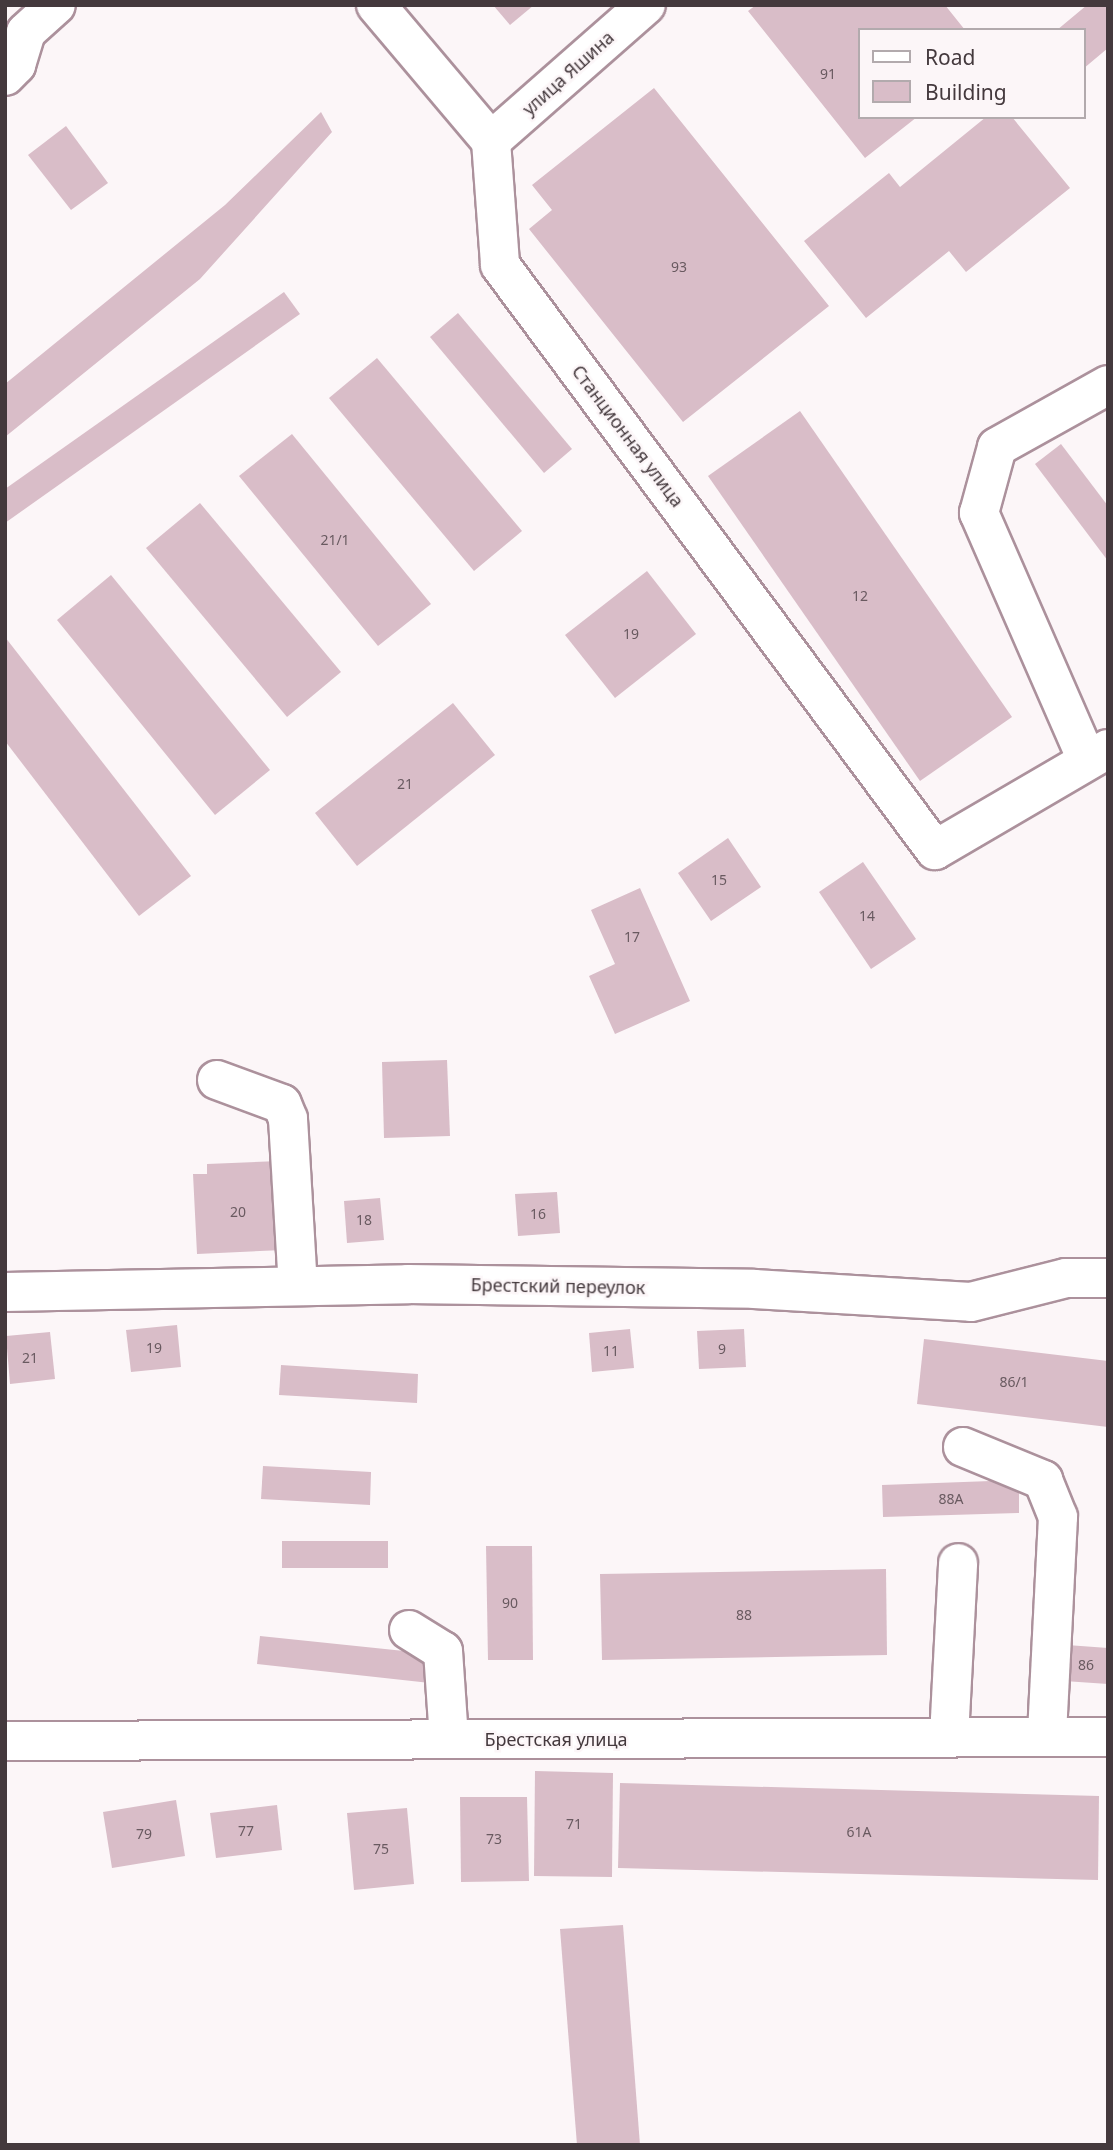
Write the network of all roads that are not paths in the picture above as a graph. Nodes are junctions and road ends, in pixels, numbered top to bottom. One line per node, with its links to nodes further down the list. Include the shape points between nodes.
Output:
1 (56, 5): 4 (street, via 26,32 16,65)
2 (376, 5): 5 (street)
3 (630, 10): 5 (street, улица Яшина)
4 (5, 76)
5 (491, 141): 7 (street, Станционная улица, via 500,265 935,850)
6 (1108, 385): 7 (street, via 997,447 979,513)
7 (1098, 755)
8 (217, 1080): 10 (street, via 282,1104)
9 (1108, 1278): 10 (street, Брестский переулок, via 1066,1278 971,1302 754,1289)
10 (298, 1285): 11 (street, Брестский переулок)
11 (5, 1292)
12 (963, 1447): 16 (street, via 1042,1480 1058,1517)
13 (958, 1563): 15 (street)
14 (410, 1630): 18 (street, via 443,1651)
15 (949, 1737): 16 (street, Брестская улица); 18 (street, Брестская улица)
16 (1047, 1737): 17 (street, Брестская улица)
17 (1108, 1737)
18 (449, 1739): 19 (street, Брестская улица)
19 (5, 1741)

